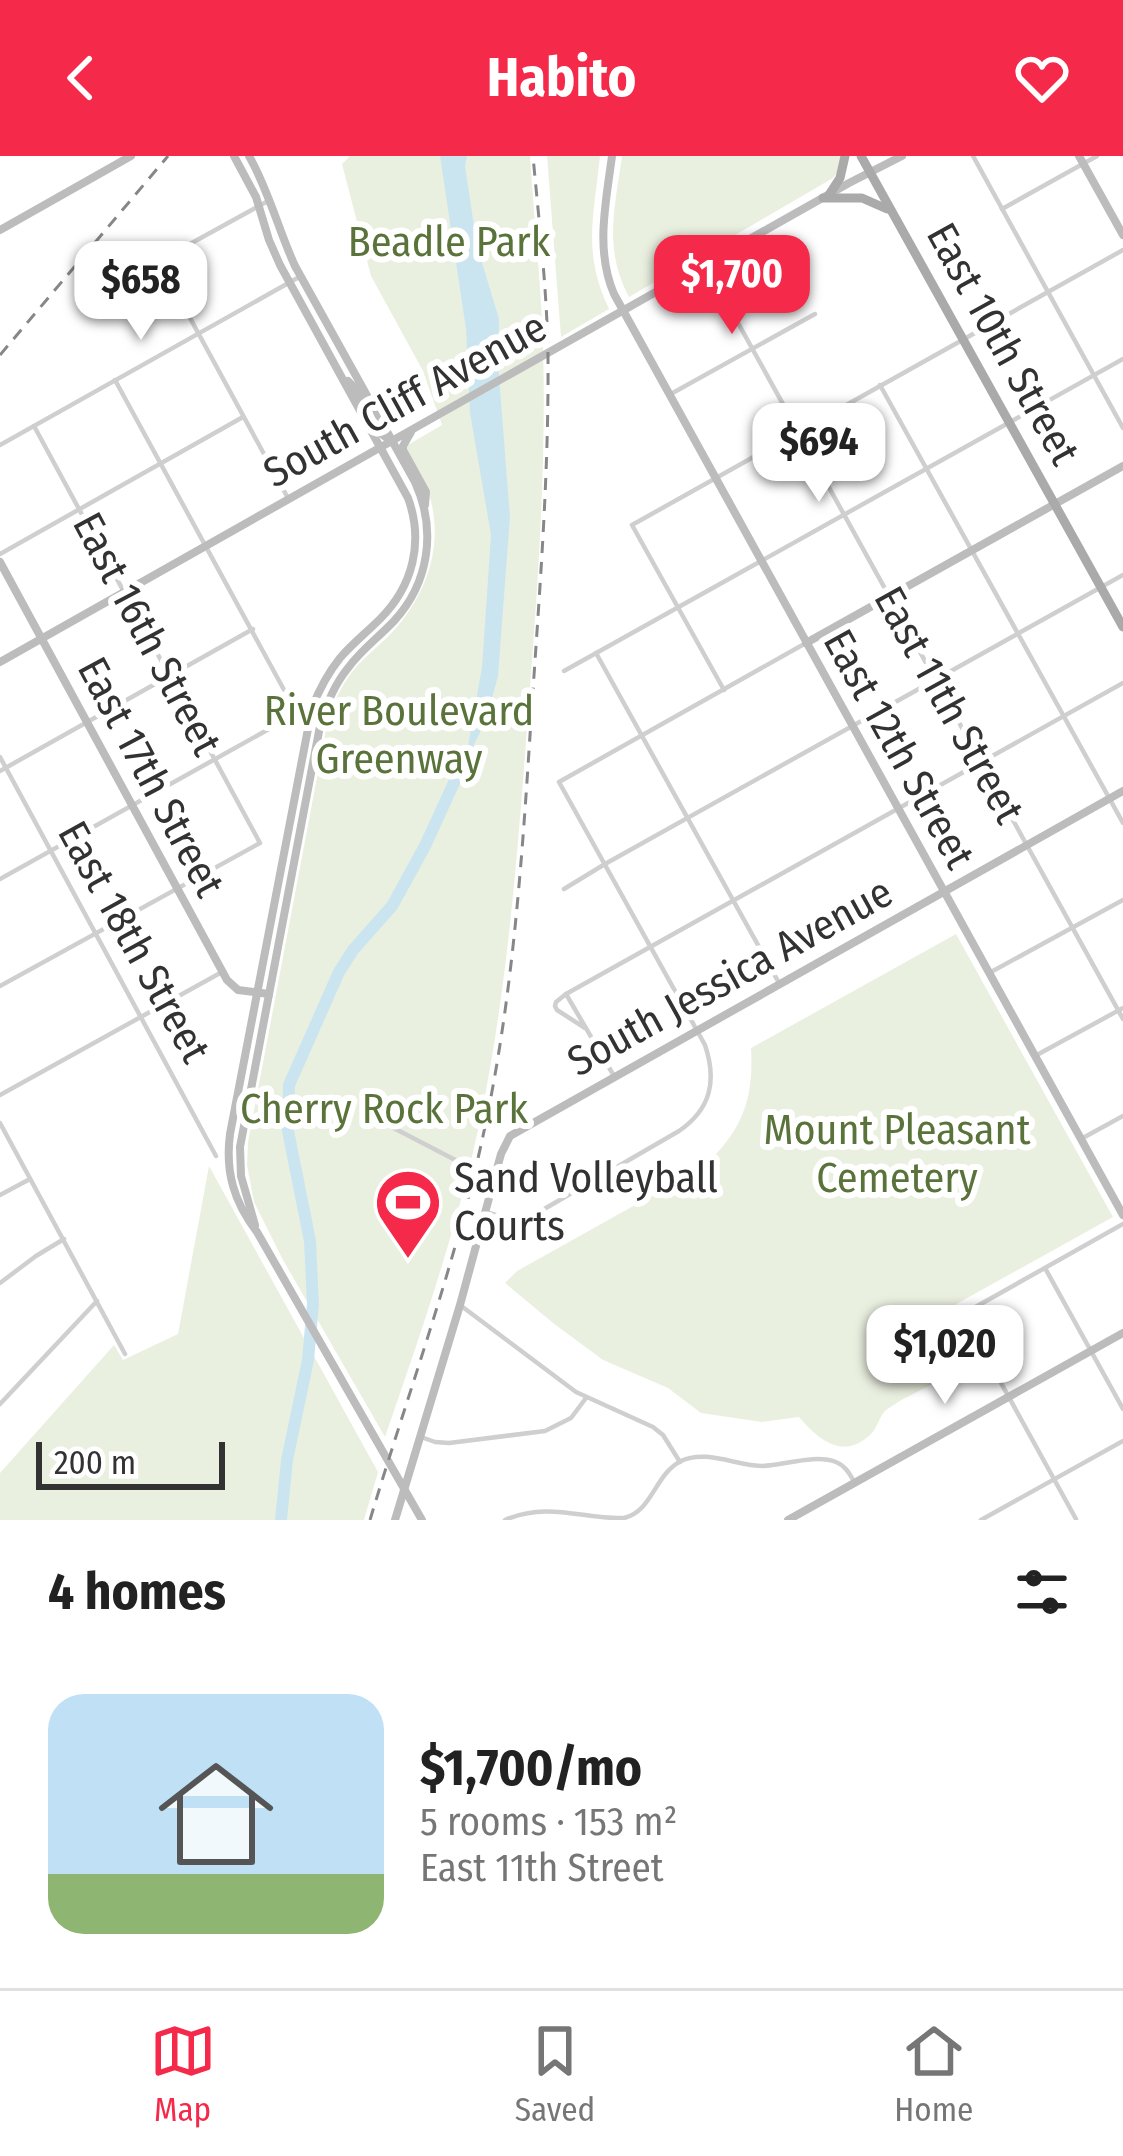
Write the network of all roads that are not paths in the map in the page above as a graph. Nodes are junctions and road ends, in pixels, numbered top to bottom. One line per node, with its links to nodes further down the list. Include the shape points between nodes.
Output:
1 (234, 156): 14 (main road)
2 (249, 156): 13 (main road)
3 (612, 156): 24 (main road, East 12th Street, via 603,251)
4 (844, 156): 12 (main road)
5 (861, 156): 11 (main road, East 10th Street)
6 (902, 156): 11 (main road, South Cliff Avenue)
7 (973, 156): 15 (street)
8 (1097, 156): 10 (street)
9 (125, 158): 17 (main road)
10 (1082, 160): 15 (street); 18 (main road)
11 (870, 172): 12 (main road, South Cliff Avenue); 16 (main road, East 10th Street)
12 (826, 196): 16 (main road, via 862,198); 20 (main road, South Cliff Avenue)
13 (270, 199): 14 (street); 21 (main road)
14 (259, 206): 22 (main road); 26 (street, via 159,261)
15 (1002, 208): 23 (street)
16 (893, 214): 27 (main road, East 10th Street)
17 (0, 230)
18 (1123, 235)
19 (1123, 250): 23 (street)
20 (706, 266): 24 (main road, South Cliff Avenue); 28 (street, East 11th Street)
21 (301, 276): 22 (street); 41 (main road)
22 (290, 283): 26 (street); 31 (main road)
23 (1048, 292): 27 (street); 30 (street)
24 (623, 312): 34 (main road, East 12th Street); 39 (main road, South Cliff Avenue)
25 (815, 314): 28 (street)
26 (199, 334): 32 (street); 35 (street)
27 (963, 339): 33 (street); 36 (main road, East 10th Street)
28 (753, 348): 34 (street); 40 (street, East 11th Street)
29 (1123, 359): 30 (street)
30 (1094, 375): 36 (street); 38 (street)
31 (342, 376): 41 (main road); 43 (main road); 44 (main road, via 369,435)
32 (116, 380): 37 (street); 45 (street)
33 (880, 386): 40 (street); 47 (street)
34 (669, 395): 48 (main road, East 12th Street)
35 (243, 418): 45 (street); 49 (street)
36 (1008, 422): 47 (street); 50 (main road, East 10th Street)
37 (34, 426): 42 (street); 52 (street, East 16th Street)
38 (1123, 428)
39 (413, 430): 41 (main road, South Cliff Avenue); 51 (main road, via 403,446 426,493)
40 (799, 431): 48 (street); 53 (street, East 11th Street)
41 (392, 442): 43 (main road, South Cliff Avenue); 51 (main road)
42 (0, 445)
43 (381, 448): 44 (main road, South Cliff Avenue); 54 (main road, via 395,457); 106 (main road, via 412,509 413,562 394,603 340,657 318,694)
44 (362, 459): 49 (main road, South Cliff Avenue)
45 (161, 463): 52 (street); 55 (street)
46 (1123, 466): 50 (main road)
47 (926, 468): 53 (street); 56 (street)
48 (715, 479): 58 (main road, East 12th Street); 63 (street, via 632,525)
49 (289, 500): 55 (main road, South Cliff Avenue)
50 (1055, 504): 56 (main road); 60 (main road, East 10th Street)
51 (424, 506): 54 (main road)
52 (80, 509): 57 (street); 61 (street, East 16th Street)
53 (843, 514): 58 (street); 62 (street, East 11th Street)
54 (428, 525): 107 (main road, via 425,565 411,598 350,665 324,711)
55 (206, 546): 61 (main road, South Cliff Avenue); 65 (street)
56 (972, 550): 62 (main road); 66 (street)
57 (0, 558): 67 (main road, East 17th Street)
58 (760, 561): 63 (street); 68 (main road, East 12th Street)
59 (1123, 574): 60 (street)
60 (1101, 587): 64 (main road, East 10th Street); 66 (street)
61 (124, 592): 67 (main road, South Cliff Avenue); 72 (street, East 16th Street)
62 (890, 597): 68 (main road); 73 (street, East 11th Street)
63 (678, 608): 69 (street); 75 (street)
64 (1123, 627)
65 (253, 629): 72 (street); 81 (street, via 295,710)
66 (1019, 633): 73 (street); 76 (street)
67 (42, 639): 70 (main road, South Cliff Avenue); 77 (main road, East 17th Street)
68 (806, 643): 75 (street); 78 (main road, East 12th Street)
69 (596, 653): 71 (street); 79 (street)
70 (0, 662)
71 (564, 671)
72 (170, 676): 77 (street); 81 (street, East 16th Street)
73 (936, 679): 78 (street); 82 (street, East 11th Street)
74 (1123, 683): 76 (street)
75 (724, 690): 79 (street)
76 (1065, 716): 82 (street); 85 (street)
77 (88, 722): 83 (street); 86 (main road, East 17th Street)
78 (852, 726): 87 (main road, East 12th Street); 88 (street)
79 (641, 736): 88 (street); 92 (street, via 559,782)
80 (0, 758): 83 (street, East 18th Street)
81 (214, 759): 86 (street); 94 (street, East 16th Street, via 260,843)
82 (982, 761): 87 (street); 90 (street, East 11th Street)
83 (3, 769): 91 (street, East 18th Street)
84 (1123, 791): 85 (main road, South Jessica Avenue)
85 (1110, 799): 89 (street); 90 (main road, South Jessica Avenue)
86 (132, 804): 91 (street); 94 (main road, East 17th Street)
87 (898, 808): 96 (main road, East 12th Street); 98 (street)
88 (687, 818): 92 (street); 98 (street)
89 (1123, 823)
90 (1028, 844): 96 (main road, South Jessica Avenue); 99 (street, East 11th Street)
91 (50, 851): 93 (street); 100 (street, East 18th Street)
92 (605, 864): 95 (street); 101 (street)
93 (0, 879)
94 (176, 888): 100 (street); 102 (main road, East 17th Street)
95 (564, 889)
96 (944, 890): 103 (main road, East 12th Street); 104 (main road, South Jessica Avenue)
97 (1123, 899): 99 (street)
98 (734, 900): 101 (street); 104 (street)
99 (1073, 927): 103 (street); 109 (street, East 11th Street)
100 (94, 933): 105 (street); 110 (street, East 18th Street)
101 (651, 946): 108 (street); 113 (street)
102 (222, 972): 106 (main road, via 234,988); 110 (street)
103 (989, 974): 114 (main road, East 12th Street)
104 (779, 983): 113 (main road, South Jessica Avenue)
105 (0, 986)
106 (256, 992): 107 (main road); 128 (main road, via 228,1155 235,1197)
107 (269, 994): 128 (main road, via 240,1157)
108 (566, 994): 112 (street); 112 (street, via 557,1010)
109 (1121, 1009): 111 (street, East 11th Street); 114 (street)
110 (140, 1016): 116 (street); 121 (street, East 18th Street)
111 (1123, 1018)
112 (586, 1028): 115 (street)
113 (697, 1029): 115 (main road, South Jessica Avenue); 125 (street, via 711,1090 688,1125 527,1218)
114 (1035, 1056): 120 (main road, East 12th Street)
115 (614, 1076): 123 (main road, South Jessica Avenue, via 517,1131)
116 (0, 1095)
117 (1123, 1116): 120 (street)
118 (382, 1122): 123 (street)
119 (0, 1123): 122 (street)
120 (1081, 1139): 126 (main road, East 12th Street)
121 (216, 1156)
122 (30, 1179): 124 (street); 129 (street)
123 (495, 1180): 125 (main road)
124 (0, 1196)
125 (487, 1212): 133 (main road)
126 (1123, 1215)
127 (1123, 1224): 130 (street)
128 (257, 1232): 146 (main road)
129 (64, 1239): 131 (street); 132 (street)
130 (1045, 1268): 135 (street); 137 (street, via 963,1314)
131 (0, 1283)
132 (97, 1300): 136 (street); 139 (street)
133 (460, 1305): 138 (street); 141 (main road)
134 (1123, 1333): 135 (main road)
135 (1091, 1351): 137 (main road); 140 (street)
136 (125, 1354)
137 (1008, 1397): 144 (street); 145 (main road)
138 (586, 1398): 141 (street, via 571,1418 544,1431 449,1443); 143 (street, via 653,1427)
139 (0, 1404)
140 (1123, 1409)
141 (420, 1436): 146 (main road)
142 (1123, 1442): 144 (street)
143 (680, 1462): 145 (street, via 829,1461); 148 (street)
144 (1054, 1479): 153 (street); 154 (street)
145 (855, 1483): 152 (main road)
146 (404, 1490): 149 (main road); 150 (main road)
147 (527, 1517): 148 (street); 151 (street)
148 (632, 1518)
149 (394, 1520)
150 (422, 1520)
151 (505, 1520)
152 (788, 1520)
153 (981, 1520)
154 (1076, 1520)

